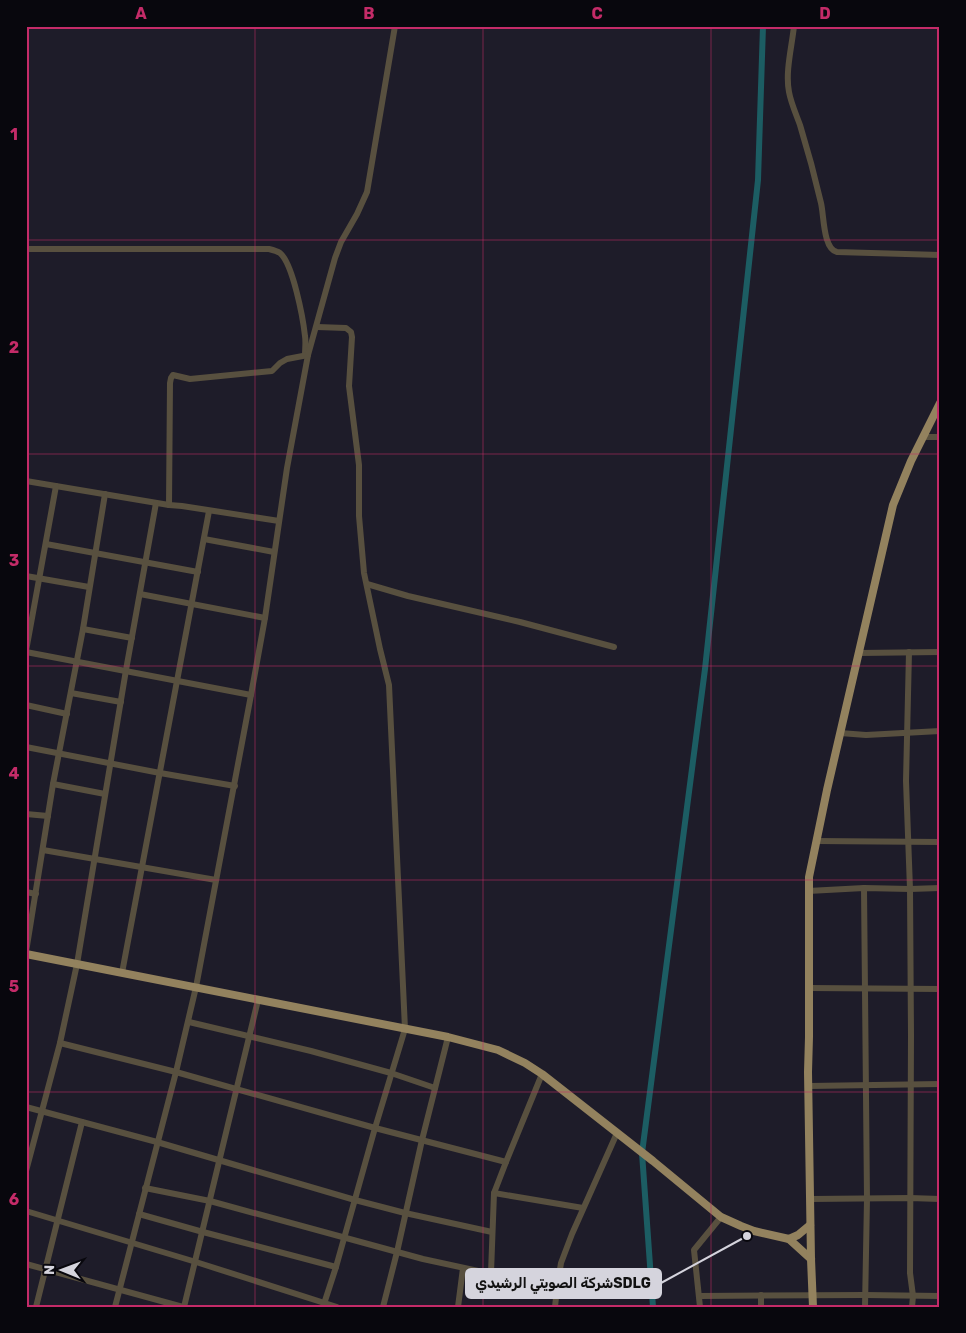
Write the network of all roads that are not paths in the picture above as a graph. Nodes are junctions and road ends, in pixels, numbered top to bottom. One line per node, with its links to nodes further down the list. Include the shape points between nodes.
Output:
1 (395, 26): 5 (street, via 367,192 341,242)
2 (794, 26): 4 (street, via 788,91 816,181 829,247 836,252)
3 (26, 249): 6 (street, via 276,251 284,258 294,281)
4 (940, 255)
5 (316, 327): 6 (street); 25 (street, via 346,328 351,332 349,386 359,465 361,537)
6 (307, 355): 14 (street, via 287,359 272,372 190,379 174,375 171,378); 16 (street)
7 (940, 403): 8 (main road)
8 (923, 437): 9 (street); 36 (main road, via 893,505)
9 (940, 437)
10 (26, 480): 11 (street)
11 (56, 486): 12 (street); 18 (street)
12 (104, 494): 13 (street); 20 (street)
13 (156, 503): 14 (street); 21 (street)
14 (170, 505): 15 (street)
15 (209, 511): 16 (street); 17 (street)
16 (279, 521): 19 (street)
17 (204, 539): 19 (street); 22 (street)
18 (46, 544): 20 (street); 24 (street)
19 (274, 552): 29 (street)
20 (95, 554): 21 (street); 26 (street)
21 (146, 563): 22 (street); 27 (street)
22 (198, 572): 28 (street)
23 (26, 576): 24 (street)
24 (39, 578): 26 (street); 33 (street)
25 (367, 584): 32 (street); 80 (street, via 390,686)
26 (89, 588): 30 (street)
27 (140, 594): 28 (street); 31 (street)
28 (193, 604): 29 (street); 39 (street)
29 (265, 618): 41 (street)
30 (83, 630): 31 (street); 37 (street)
31 (132, 638): 38 (street)
32 (614, 647)
33 (26, 651): 37 (street)
34 (909, 652): 35 (street); 36 (street); 46 (street)
35 (940, 652)
36 (858, 654): 47 (main road)
37 (77, 662): 38 (street); 40 (street)
38 (126, 670): 39 (street); 42 (street)
39 (177, 680): 41 (street); 51 (street)
40 (71, 693): 42 (street); 44 (street)
41 (252, 694): 53 (street)
42 (121, 702): 50 (street)
43 (26, 705): 44 (street)
44 (67, 714): 49 (street)
45 (940, 731): 46 (street)
46 (908, 733): 47 (street); 58 (street)
47 (840, 734): 57 (main road)
48 (26, 747): 49 (street)
49 (59, 754): 50 (street); 52 (street)
50 (110, 764): 51 (street); 54 (street)
51 (160, 773): 53 (street); 62 (street)
52 (53, 784): 54 (street); 56 (street)
53 (235, 786): 63 (street)
54 (105, 794): 61 (street)
55 (26, 814): 56 (street)
56 (48, 816): 60 (street)
57 (816, 841): 58 (street); 67 (main road)
58 (908, 842): 59 (street); 66 (street)
59 (940, 842)
60 (43, 850): 61 (street); 69 (street)
61 (95, 858): 62 (street); 71 (street)
62 (141, 867): 63 (street); 72 (street)
63 (216, 880): 73 (street)
64 (864, 888): 66 (street); 67 (street); 75 (street)
65 (940, 888): 66 (street)
66 (910, 889): 76 (street)
67 (808, 891): 74 (main road)
68 (26, 892): 69 (street)
69 (36, 894): 70 (street)
70 (26, 953): 71 (main road)
71 (77, 964): 72 (main road); 83 (street)
72 (122, 973): 73 (main road)
73 (196, 987): 78 (main road); 79 (street)
74 (809, 988): 75 (street); 89 (main road)
75 (866, 989): 76 (street); 90 (street)
76 (910, 990): 77 (street); 88 (street)
77 (940, 990)
78 (258, 1000): 80 (main road); 81 (street)
79 (189, 1022): 81 (street); 84 (street)
80 (405, 1029): 82 (main road); 85 (street)
81 (249, 1037): 85 (street); 92 (street)
82 (448, 1037): 86 (main road, via 498,1050); 91 (street)
83 (60, 1043): 84 (street); 94 (street)
84 (176, 1072): 92 (street); 99 (street)
85 (391, 1074): 91 (street); 96 (street)
86 (542, 1074): 97 (main road); 101 (street)
87 (940, 1084): 88 (street)
88 (910, 1085): 90 (street); 105 (street)
89 (809, 1086): 90 (street); 106 (main road)
90 (866, 1086): 107 (street)
91 (435, 1088): 98 (street)
92 (235, 1090): 96 (street); 100 (street)
93 (26, 1107): 94 (street)
94 (42, 1110): 95 (street); 102 (street)
95 (82, 1122): 99 (street); 116 (street)
96 (375, 1128): 98 (street); 109 (street)
97 (617, 1133): 111 (street); 115 (main road)
98 (422, 1140): 101 (street); 113 (street)
99 (157, 1142): 100 (street); 103 (street)
100 (220, 1160): 109 (street); 110 (street)
101 (506, 1162): 104 (street)
102 (26, 1171)
103 (146, 1188): 110 (street); 114 (street)
104 (494, 1193): 111 (street); 119 (street)
105 (910, 1198): 107 (street); 108 (street); 137 (street)
106 (810, 1199): 107 (street); 117 (main road)
107 (867, 1199): 135 (street)
108 (940, 1199)
109 (355, 1200): 113 (street); 120 (street)
110 (210, 1201): 118 (street); 120 (street)
111 (583, 1208): 131 (street, via 561,1263)
112 (26, 1211): 116 (street)
113 (405, 1213): 119 (street); 123 (street)
114 (139, 1214): 118 (street); 122 (street)
115 (722, 1217): 121 (main road, via 754,1231); 136 (street, via 694,1250)
116 (58, 1220): 122 (street); 129 (street)
117 (810, 1225): 121 (main road); 124 (main road)
118 (202, 1232): 125 (street); 127 (street)
119 (492, 1232): 130 (street)
120 (344, 1238): 123 (street); 127 (street)
121 (789, 1239): 124 (main road)
122 (131, 1243): 125 (street); 132 (street)
123 (397, 1252): 128 (street); 144 (street)
124 (811, 1260): 134 (main road)
125 (196, 1262): 139 (street); 142 (street)
126 (26, 1264): 129 (street)
127 (336, 1266): 139 (street)
128 (463, 1268): 130 (street); 145 (street)
129 (46, 1269): 132 (street); 140 (street)
130 (491, 1273): 131 (street)
131 (557, 1288): 146 (street)
132 (119, 1289): 141 (street); 142 (street)
133 (761, 1295): 134 (street); 136 (street); 148 (street)
134 (812, 1295): 135 (street); 149 (main road)
135 (865, 1295): 137 (street); 150 (street)
136 (699, 1296): 147 (street)
137 (913, 1296): 138 (street); 151 (street)
138 (940, 1296)
139 (324, 1305): 143 (street)
140 (36, 1307)
141 (115, 1307)
142 (184, 1307)
143 (337, 1307)
144 (383, 1307)
145 (458, 1307)
146 (555, 1307)
147 (700, 1307)
148 (761, 1307)
149 (813, 1307)
150 (865, 1307)
151 (912, 1307)

